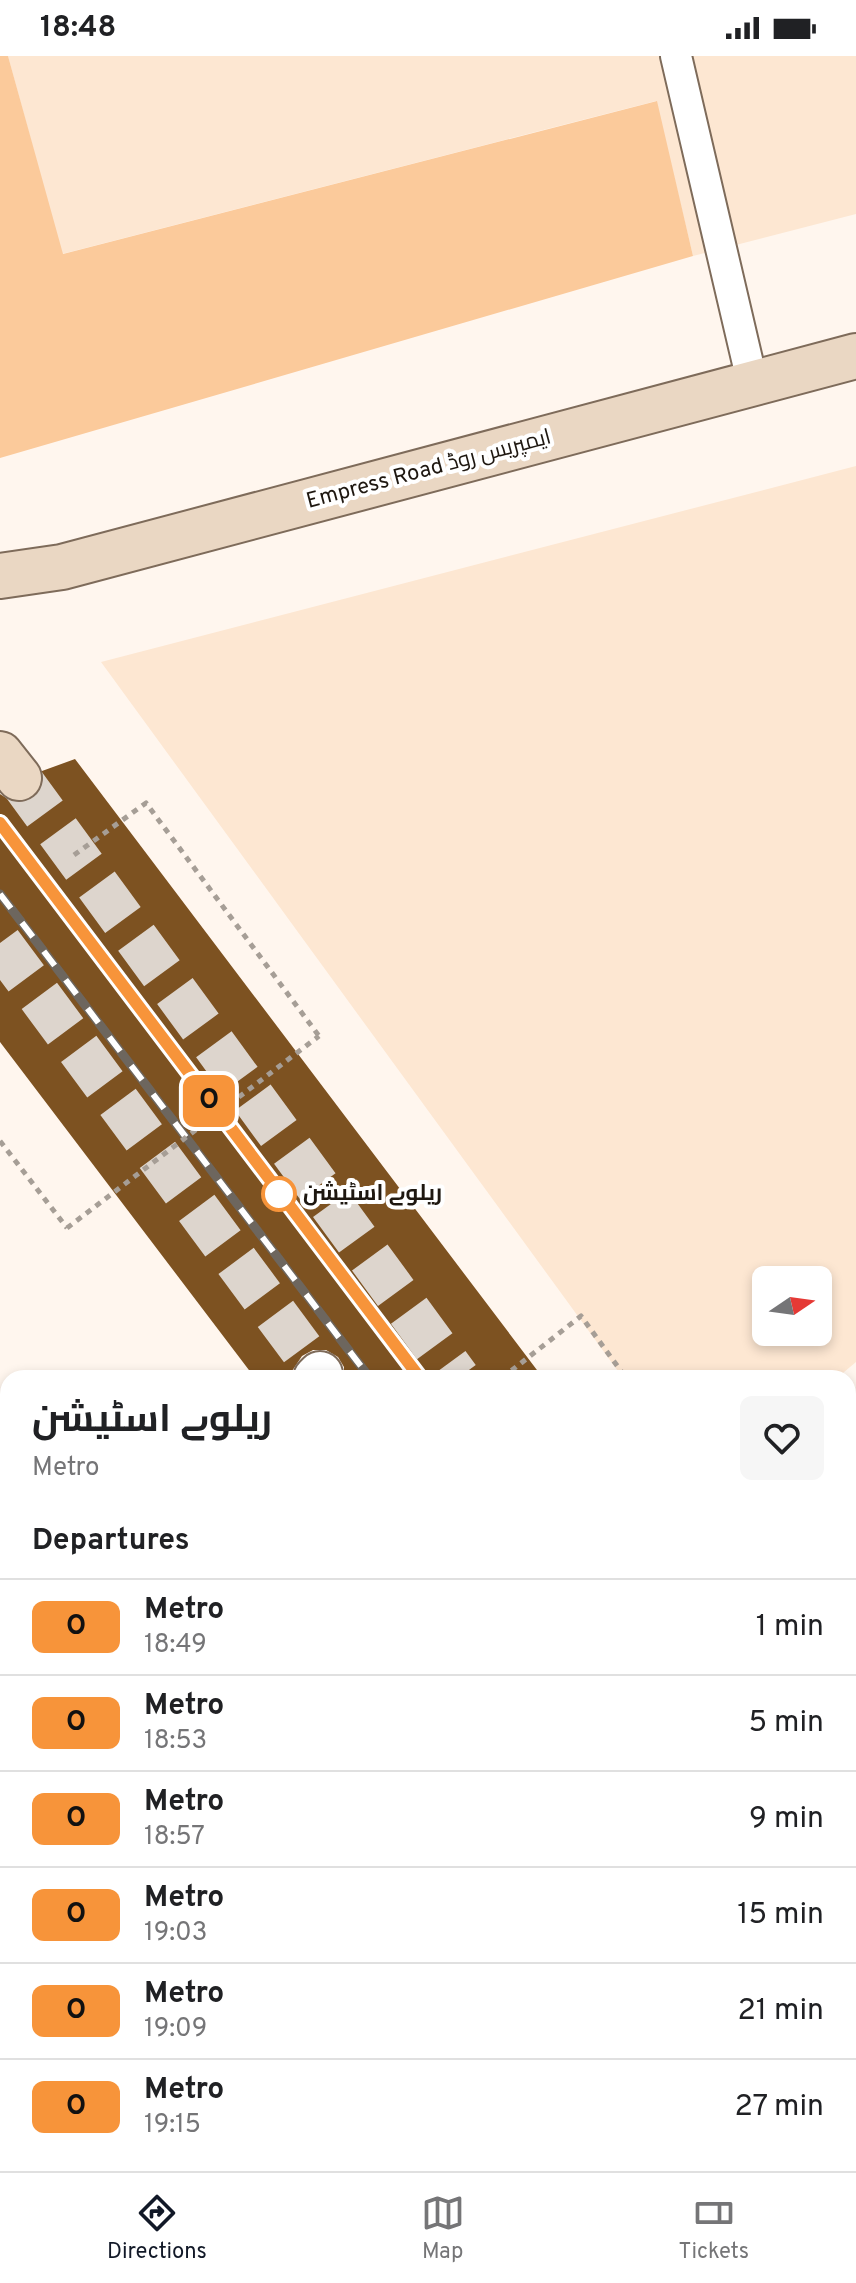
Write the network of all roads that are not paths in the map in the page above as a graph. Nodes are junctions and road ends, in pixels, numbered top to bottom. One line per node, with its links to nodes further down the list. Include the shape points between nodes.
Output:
1 (676, 56): 3 (lane)
2 (856, 356): 3 (main road, Empress Road ایمپریس روڈ)
3 (753, 385): 4 (main road, Empress Road ایمپریس روڈ, via 62,567)
4 (0, 576)

